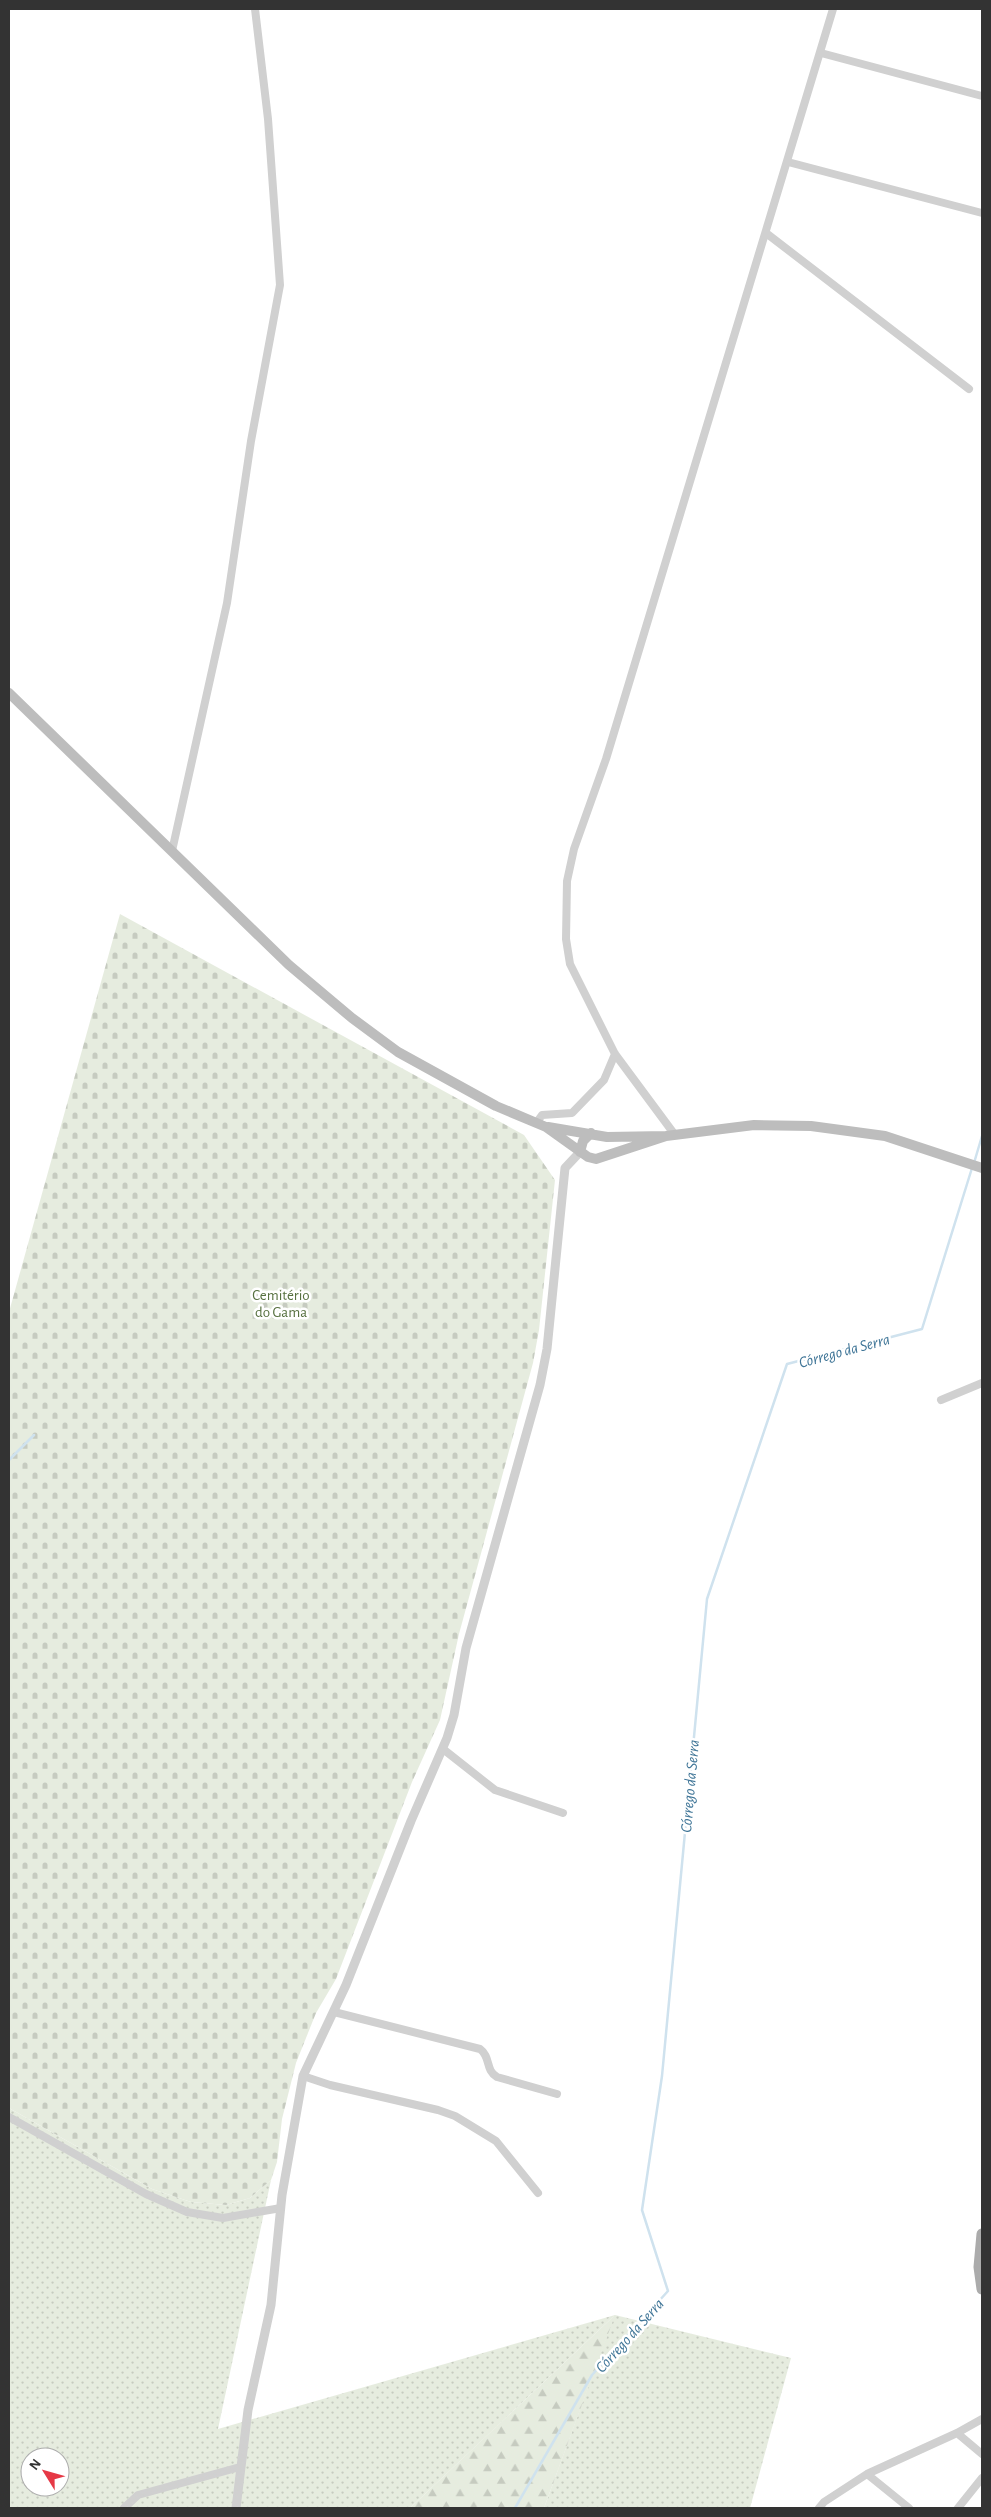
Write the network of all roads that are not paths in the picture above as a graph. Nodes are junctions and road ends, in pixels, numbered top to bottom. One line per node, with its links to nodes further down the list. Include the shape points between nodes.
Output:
1 (254, 9): 10 (street, via 268,119 280,285 250,448 227,603)
2 (834, 9): 3 (street)
3 (821, 53): 4 (street); 5 (street)
4 (982, 96)
5 (788, 162): 6 (street); 7 (street)
6 (982, 214)
7 (766, 233): 8 (street); 11 (street, via 606,759 574,849 567,881 566,939 570,964)
8 (969, 389)
9 (9, 693): 10 (main road)
10 (172, 851): 12 (main road, via 289,965 359,1024 398,1052 442,1077 496,1106)
11 (615, 1054): 12 (street, via 604,1080 572,1113 542,1115); 14 (street)
12 (542, 1124): 13 (main road); 16 (main road)
13 (591, 1133): 15 (main road); 16 (main road, via 583,1140)
14 (671, 1135): 15 (main road); 17 (main road); 18 (main road, via 754,1125 811,1126 885,1136)
15 (607, 1137): 17 (main road, via 610,1148)
16 (580, 1152): 17 (main road, via 596,1159); 21 (street, via 565,1168 540,1385 466,1648 454,1715)
17 (604, 1156)
18 (982, 1168)
19 (982, 1383): 20 (street)
20 (941, 1400)
21 (443, 1749): 22 (street, via 495,1790); 23 (street)
22 (564, 1813)
23 (334, 2012): 24 (street); 25 (street, via 480,2049 487,2056 489,2071 497,2077)
24 (303, 2076): 27 (street, via 455,2116 496,2141); 28 (street)
25 (557, 2094)
26 (9, 2117): 28 (street, via 146,2194 188,2212 223,2218)
27 (538, 2193)
28 (281, 2208): 34 (street, via 270,2305 248,2410)
29 (982, 2234): 30 (main road, via 979,2266)
30 (982, 2289)
31 (982, 2418): 32 (street)
32 (957, 2433): 33 (street); 35 (street)
33 (982, 2454)
34 (240, 2467): 37 (street, via 138,2495); 38 (street)
35 (867, 2474): 39 (street); 40 (street)
36 (982, 2478): 41 (street)
37 (124, 2508)
38 (236, 2508)
39 (819, 2508)
40 (909, 2508)
41 (958, 2508)

